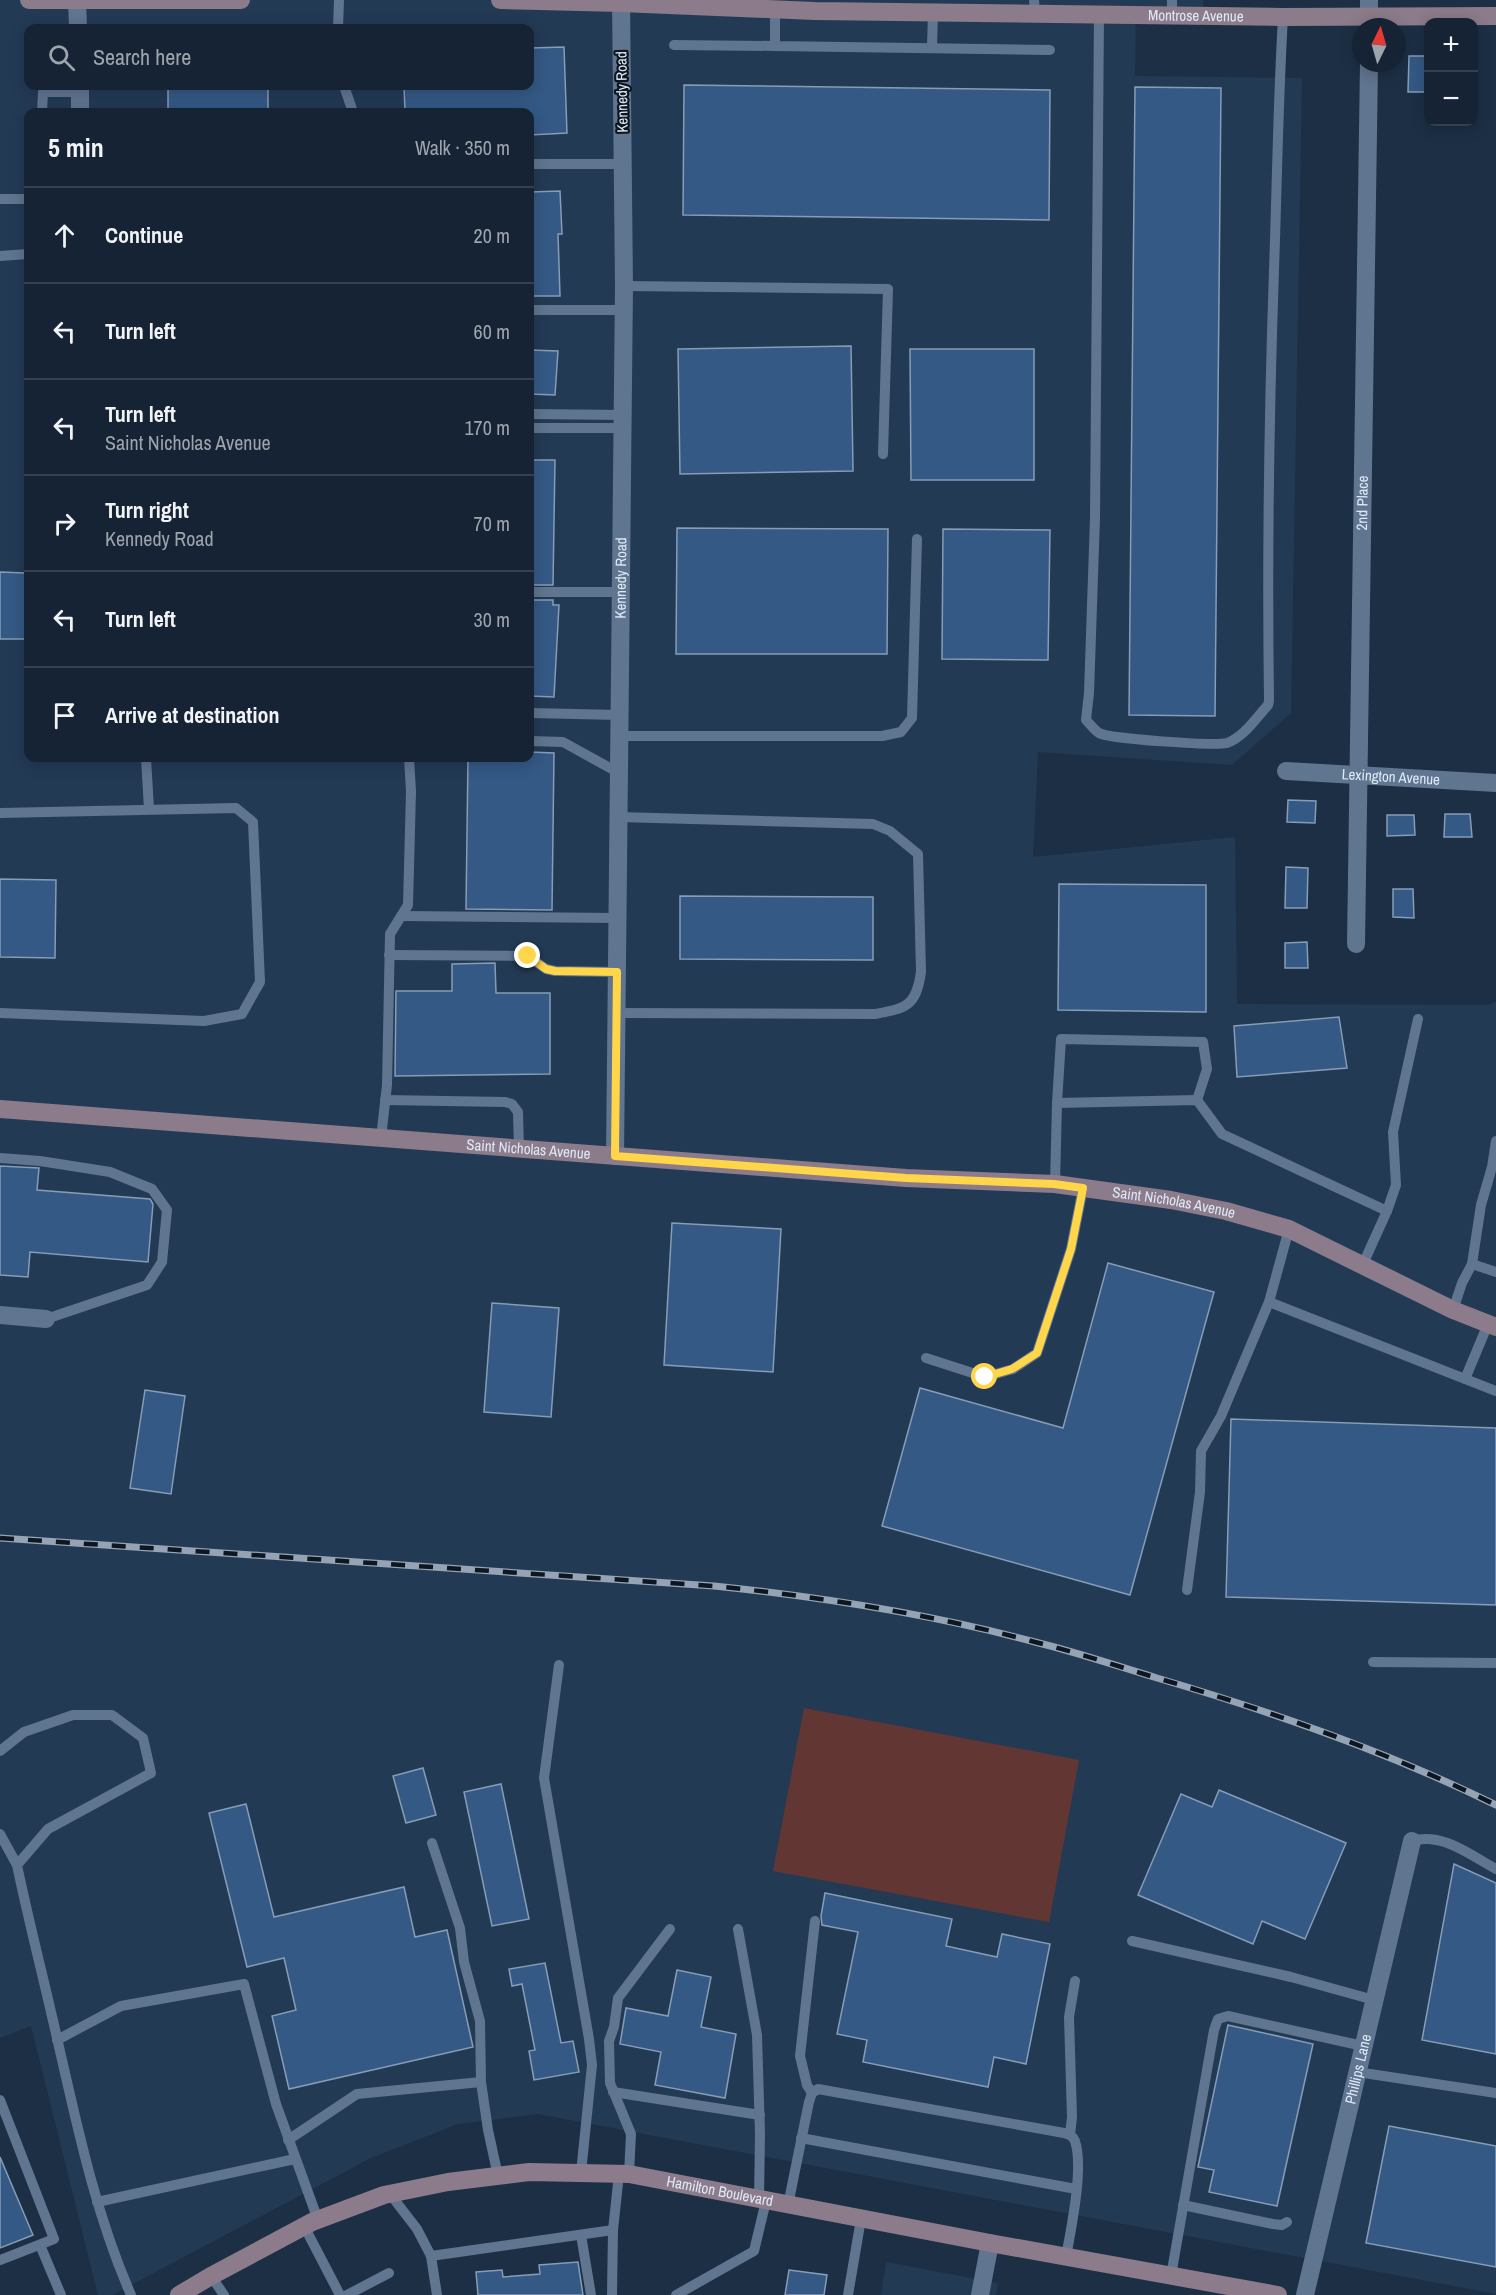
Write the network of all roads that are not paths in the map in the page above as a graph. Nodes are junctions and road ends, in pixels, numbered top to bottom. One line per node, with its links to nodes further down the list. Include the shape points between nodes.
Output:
1 (29, 0): 5 (street)
2 (241, 0): 5 (street)
3 (339, 0): 18 (lane)
4 (500, 0): 6 (street, Montrose Avenue)
5 (77, 1): 17 (street)
6 (621, 1): 11 (street, Montrose Avenue); 31 (street, Kennedy Road)
7 (857, 6): 11 (street, Montrose Avenue); 12 (street, Montrose Avenue)
8 (993, 6): 9 (street, Montrose Avenue); 12 (street, Montrose Avenue)
9 (1035, 6): 13 (street, Montrose Avenue)
10 (1172, 7): 13 (street, Montrose Avenue); 16 (street, Montrose Avenue)
11 (775, 9): 20 (lane)
12 (933, 12): 21 (lane)
13 (1098, 13): 16 (lane, via 1095,518 1086,720 1098,733 1122,739 1227,743 1242,733 1269,701 1271,342)
14 (1369, 14): 15 (street, Montrose Avenue); 16 (street, Montrose Avenue)
15 (1496, 16)
16 (1283, 17)
17 (78, 24)
18 (338, 24)
19 (674, 45): 20 (lane)
20 (775, 46): 21 (lane)
21 (932, 48): 22 (lane)
22 (1050, 50)
23 (1369, 72): 54 (street, 2nd Place)
24 (68, 90): 27 (lane, via 43,92)
25 (80, 90): 28 (street)
26 (345, 90): 29 (lane)
27 (42, 108)
28 (80, 108)
29 (352, 108)
30 (534, 164): 31 (lane)
31 (623, 164): 36 (street, Kennedy Road)
32 (0, 199): 33 (lane)
33 (24, 199)
34 (24, 254): 35 (lane)
35 (0, 256)
36 (624, 286): 38 (street, Kennedy Road); 42 (lane, via 888,289)
37 (534, 310): 38 (lane)
38 (624, 310): 40 (street, Kennedy Road)
39 (534, 414): 40 (lane)
40 (623, 422): 41 (lane); 45 (street, Kennedy Road)
41 (534, 428)
42 (883, 454)
43 (917, 539): 48 (lane, via 912,718 901,732 882,736)
44 (534, 592): 45 (lane)
45 (621, 592): 47 (street, Kennedy Road)
46 (534, 713): 47 (lane)
47 (619, 715): 48 (street, Kennedy Road)
48 (619, 736): 53 (street, Kennedy Road)
49 (534, 741): 53 (lane, via 564,742)
50 (146, 762): 56 (lane)
51 (409, 762): 59 (lane, via 408,905)
52 (1286, 771): 54 (street, Lexington Avenue)
53 (619, 773): 58 (street, Kennedy Road)
54 (1359, 774): 55 (street, Lexington Avenue); 61 (street, 2nd Place)
55 (1496, 783)
56 (149, 809): 57 (lane); 64 (lane, via 236,808 253,822 260,982 242,1014 204,1020)
57 (0, 813)
58 (618, 818): 60 (street, Kennedy Road); 65 (lane, via 873,824 890,831 918,854 921,972 918,991 909,1004 903,1009 875,1014)
59 (401, 916): 60 (lane); 62 (lane, via 390,934)
60 (618, 918): 63 (street, Kennedy Road)
61 (1356, 944)
62 (389, 955): 63 (lane, via 528,956 555,971); 67 (lane)
63 (617, 972): 65 (street, Kennedy Road)
64 (0, 1013)
65 (616, 1013): 74 (street, Kennedy Road)
66 (1418, 1019): 78 (lane, via 1393,1132 1396,1185)
67 (385, 1100): 71 (lane); 73 (lane, via 512,1104 518,1112)
68 (1197, 1100): 69 (lane); 69 (lane, via 1208,1069 1203,1042 1061,1039); 78 (lane, via 1222,1134)
69 (1057, 1103): 76 (lane)
70 (0, 1109): 71 (street, Saint Nicholas Avenue)
71 (381, 1138): 73 (street, Saint Nicholas Avenue)
72 (1496, 1141): 81 (lane)
73 (519, 1149): 74 (street, Saint Nicholas Avenue)
74 (615, 1156): 76 (street, Saint Nicholas Avenue, via 906,1178)
75 (0, 1158): 86 (lane, via 110,1172 152,1188 167,1210 162,1262 147,1285)
76 (1054, 1184): 77 (street, Saint Nicholas Avenue)
77 (1083, 1188): 79 (street, Saint Nicholas Avenue, via 1171,1200); 88 (lane, via 1071,1249 1037,1353 1012,1369 985,1377)
78 (1387, 1211): 80 (lane)
79 (1289, 1229): 80 (street, Saint Nicholas Avenue); 83 (lane)
80 (1363, 1264): 84 (street, Saint Nicholas Avenue)
81 (1472, 1264): 82 (lane); 84 (lane, via 1461,1283)
82 (1496, 1272)
83 (1269, 1302): 89 (lane); 91 (lane, via 1221,1416 1201,1451 1200,1492)
84 (1454, 1310): 87 (street, Saint Nicholas Avenue)
85 (0, 1315): 86 (street)
86 (46, 1319)
87 (1492, 1326): 89 (lane)
88 (926, 1359)
89 (1465, 1379): 90 (lane)
90 (1496, 1391)
91 (1187, 1590)
92 (1372, 1662): 93 (lane)
93 (1496, 1663)
94 (559, 1665): 120 (lane, via 544,1778 591,2056)
95 (0, 1751): 99 (lane, via 24,1732 73,1714 112,1715 143,1738 151,1773 48,1829)
96 (0, 1834): 99 (lane)
97 (1412, 1841): 100 (lane, via 1439,1839); 106 (street, Phillips Lane)
98 (432, 1844): 110 (lane, via 460,1929 464,1962 480,2021)
99 (17, 1865): 107 (lane)
100 (1496, 1869)
101 (815, 1921): 112 (lane, via 800,2056)
102 (670, 1929): 111 (lane, via 618,1998 608,2058)
103 (738, 1929): 115 (lane, via 757,2035)
104 (1132, 1941): 106 (lane)
105 (1075, 1981): 117 (lane, via 1069,2017)
106 (1374, 2000): 108 (street, Phillips Lane)
107 (57, 2040): 118 (lane, via 121,2006 244,1984); 126 (lane)
108 (1363, 2046): 109 (street, Phillips Lane); 128 (lane, via 1228,2016 1218,2019)
109 (1357, 2072): 113 (lane); 156 (street, Phillips Lane)
110 (481, 2082): 118 (lane, via 357,2094); 122 (lane)
111 (614, 2092): 115 (lane); 121 (lane, via 631,2134)
112 (812, 2093): 116 (lane); 117 (lane, via 823,2089)
113 (1496, 2093)
114 (0, 2100): 135 (lane, via 54,2239)
115 (760, 2115): 125 (lane)
116 (801, 2138): 123 (lane); 127 (lane)
117 (1072, 2138): 123 (lane)
118 (288, 2140): 119 (lane)
119 (295, 2159): 126 (lane); 131 (lane)
120 (581, 2173): 121 (street, Hamilton Boulevard); 122 (street, Hamilton Boulevard)
121 (624, 2174): 125 (street, Hamilton Boulevard); 132 (lane)
122 (498, 2176): 124 (street, Hamilton Boulevard)
123 (1076, 2189): 137 (lane)
124 (390, 2194): 131 (street, Hamilton Boulevard); 136 (lane, via 417,2229)
125 (763, 2200): 127 (street, Hamilton Boulevard); 152 (lane, via 754,2251)
126 (97, 2202): 144 (lane)
127 (788, 2205): 129 (street, Hamilton Boulevard)
128 (1183, 2205): 130 (lane, via 1272,2224); 141 (lane)
129 (861, 2219): 134 (street, Hamilton Boulevard); 153 (lane)
130 (1287, 2222)
131 (311, 2223): 140 (street, Hamilton Boulevard); 147 (lane)
132 (613, 2230): 133 (lane); 151 (lane)
133 (581, 2235): 136 (lane); 150 (lane)
134 (990, 2243): 137 (street, Hamilton Boulevard); 154 (street)
135 (40, 2245): 138 (lane); 143 (lane)
136 (431, 2256): 149 (lane)
137 (1066, 2257): 141 (street, Hamilton Boulevard)
138 (0, 2260)
139 (389, 2273): 148 (lane)
140 (211, 2276): 145 (street, Hamilton Boulevard); 146 (lane)
141 (1171, 2276): 142 (street, Hamilton Boulevard)
142 (1202, 2288): 155 (street, Hamilton Boulevard)
143 (61, 2295)
144 (131, 2295)
145 (179, 2295)
146 (224, 2295)
147 (340, 2295)
148 (347, 2295)
149 (437, 2295)
150 (591, 2295)
151 (612, 2295)
152 (676, 2295)
153 (848, 2295)
154 (981, 2295)
155 (1278, 2295)
156 (1305, 2295)

